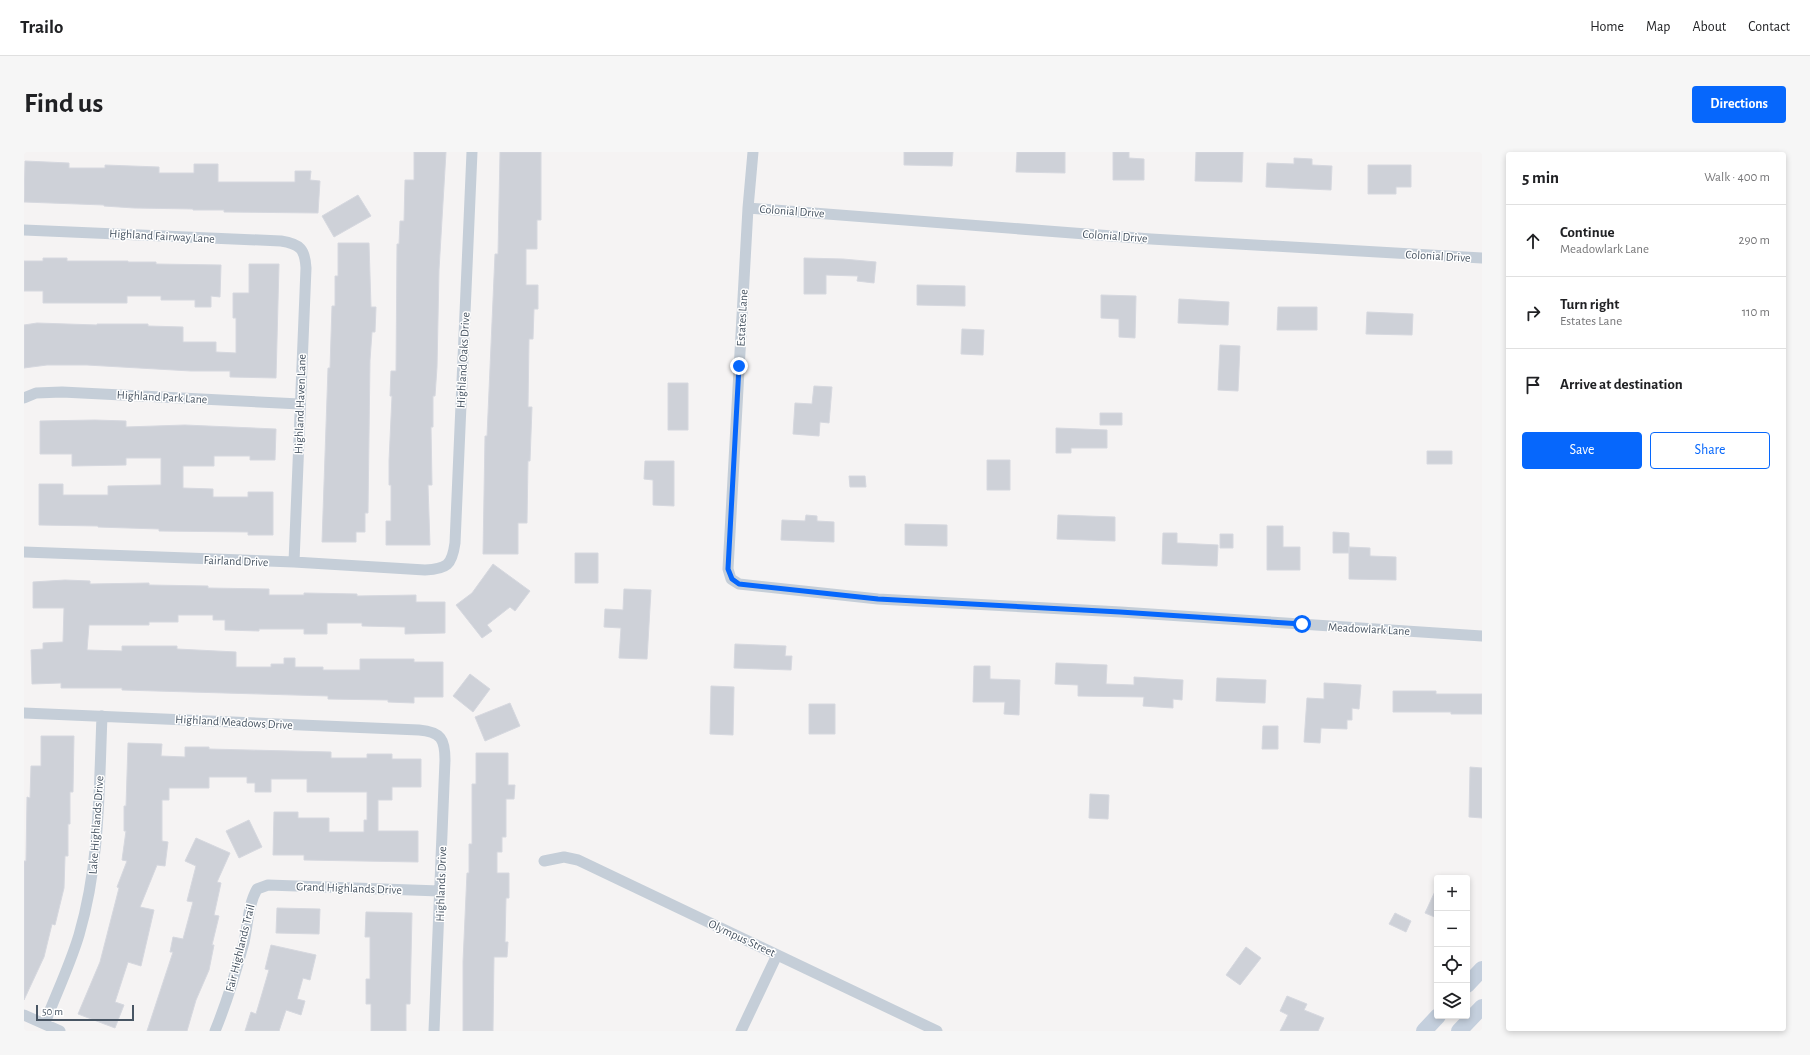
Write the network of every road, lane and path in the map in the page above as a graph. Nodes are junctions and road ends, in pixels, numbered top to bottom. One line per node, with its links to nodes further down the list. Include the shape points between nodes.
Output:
1 (472, 152): 11 (street, Highland Oaks Drive, via 455,543 453,556)
2 (753, 152): 3 (street, Estates Lane)
3 (748, 208): 6 (street, Colonial Drive, via 1151,239); 12 (street, Estates Lane, via 728,569)
4 (24, 230): 5 (street, Highland Fairway Lane, via 282,241 291,242)
5 (299, 247): 8 (street, Highland Haven Lane, via 304,254 306,268)
6 (1482, 258)
7 (24, 398): 8 (street, Highland Park Lane, via 36,393 62,392)
8 (300, 404): 10 (street, Highland Haven Lane)
9 (24, 552): 10 (street, Fairland Drive)
10 (294, 562): 11 (street, Fairland Drive, via 425,570)
11 (447, 566)
12 (732, 579): 13 (street, Meadowlark Lane, via 739,584 878,599)
13 (1482, 636)
14 (24, 713): 15 (street, Highland Meadows Drive)
15 (102, 716): 16 (street, Highland Meadows Drive, via 419,730 431,731); 26 (street, Lake Highlands Drive, via 92,881 79,936)
16 (441, 738): 19 (street, Highlands Drive, via 446,760)
17 (544, 861): 20 (street, Olympus Street, via 564,857 578,860)
18 (257, 889): 19 (street, Grand Highlands Drive, via 268,885); 28 (street, Fair Highlands Trail, via 251,899 244,941)
19 (440, 891): 29 (street, Highlands Drive)
20 (777, 955): 30 (street); 31 (street, Olympus Street)
21 (1482, 969): 22 (main road)
22 (1469, 983)
23 (1482, 1007): 33 (main road)
24 (24, 1015): 26 (street)
25 (1435, 1019): 32 (main road)
26 (45, 1023): 27 (street)
27 (60, 1031)
28 (216, 1031)
29 (434, 1031)
30 (741, 1031)
31 (937, 1031)
32 (1424, 1031)
33 (1459, 1031)

